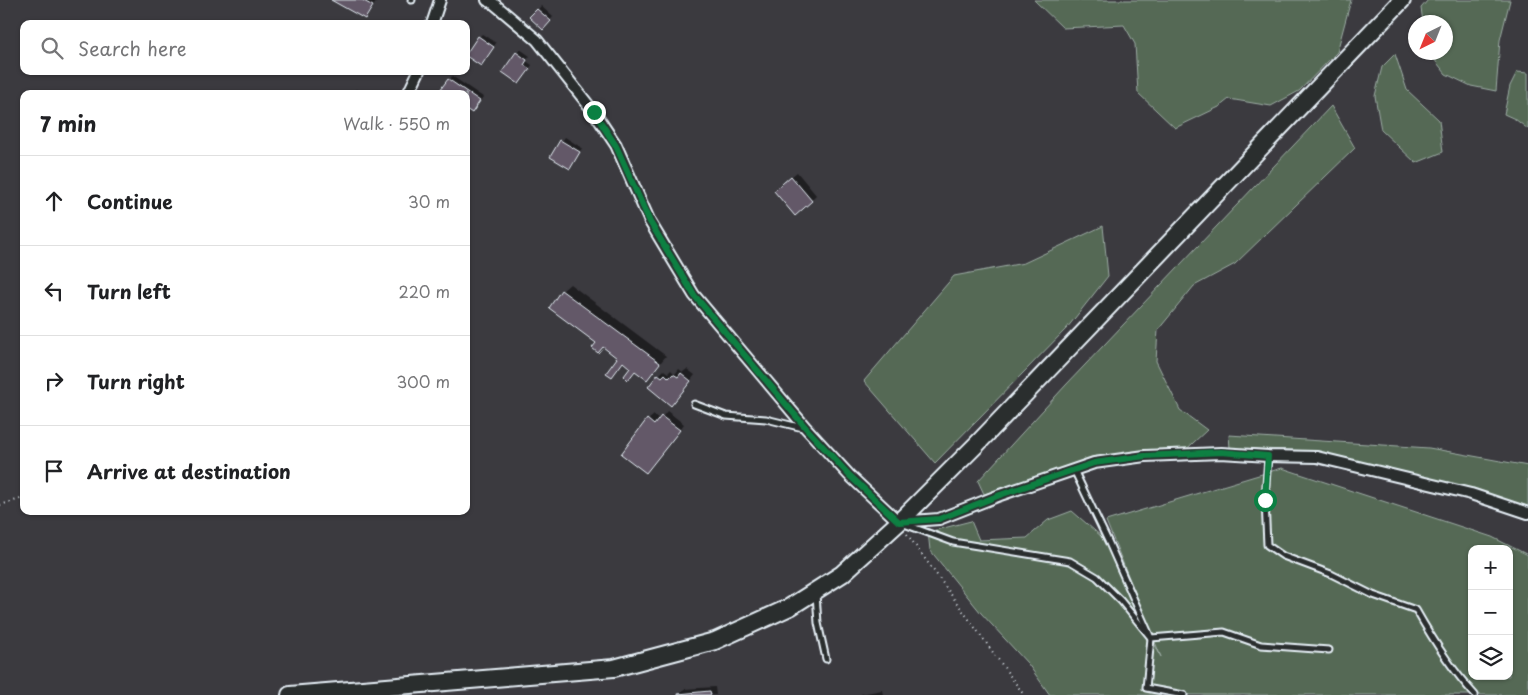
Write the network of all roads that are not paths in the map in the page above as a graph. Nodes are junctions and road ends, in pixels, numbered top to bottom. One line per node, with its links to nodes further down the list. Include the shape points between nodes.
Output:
1 (440, 0): 4 (street)
2 (487, 0): 8 (street, via 537,40 594,112 616,146 650,222 694,295)
3 (1402, 0): 12 (main road)
4 (433, 20)
5 (417, 75): 6 (street)
6 (410, 90)
7 (694, 404): 8 (lane, via 726,416 766,419)
8 (806, 428): 12 (street)
9 (1268, 456): 10 (street, via 1221,452 1145,456 1094,463); 11 (street, via 1317,457 1471,494); 19 (lane, via 1265,500 1267,545 1283,556 1416,610 1461,680)
10 (1074, 470): 12 (street, via 939,519); 14 (lane)
11 (1528, 513)
12 (899, 522): 13 (main road, via 842,574); 14 (lane, via 953,542 1070,561 1097,577)
13 (815, 591): 16 (lane); 17 (main road, via 790,607 715,641 614,668)
14 (1152, 638): 15 (lane, via 1224,632 1261,645); 18 (lane, via 1146,688)
15 (1329, 650)
16 (826, 659)
17 (290, 695)
18 (1184, 695)
19 (1475, 695)

